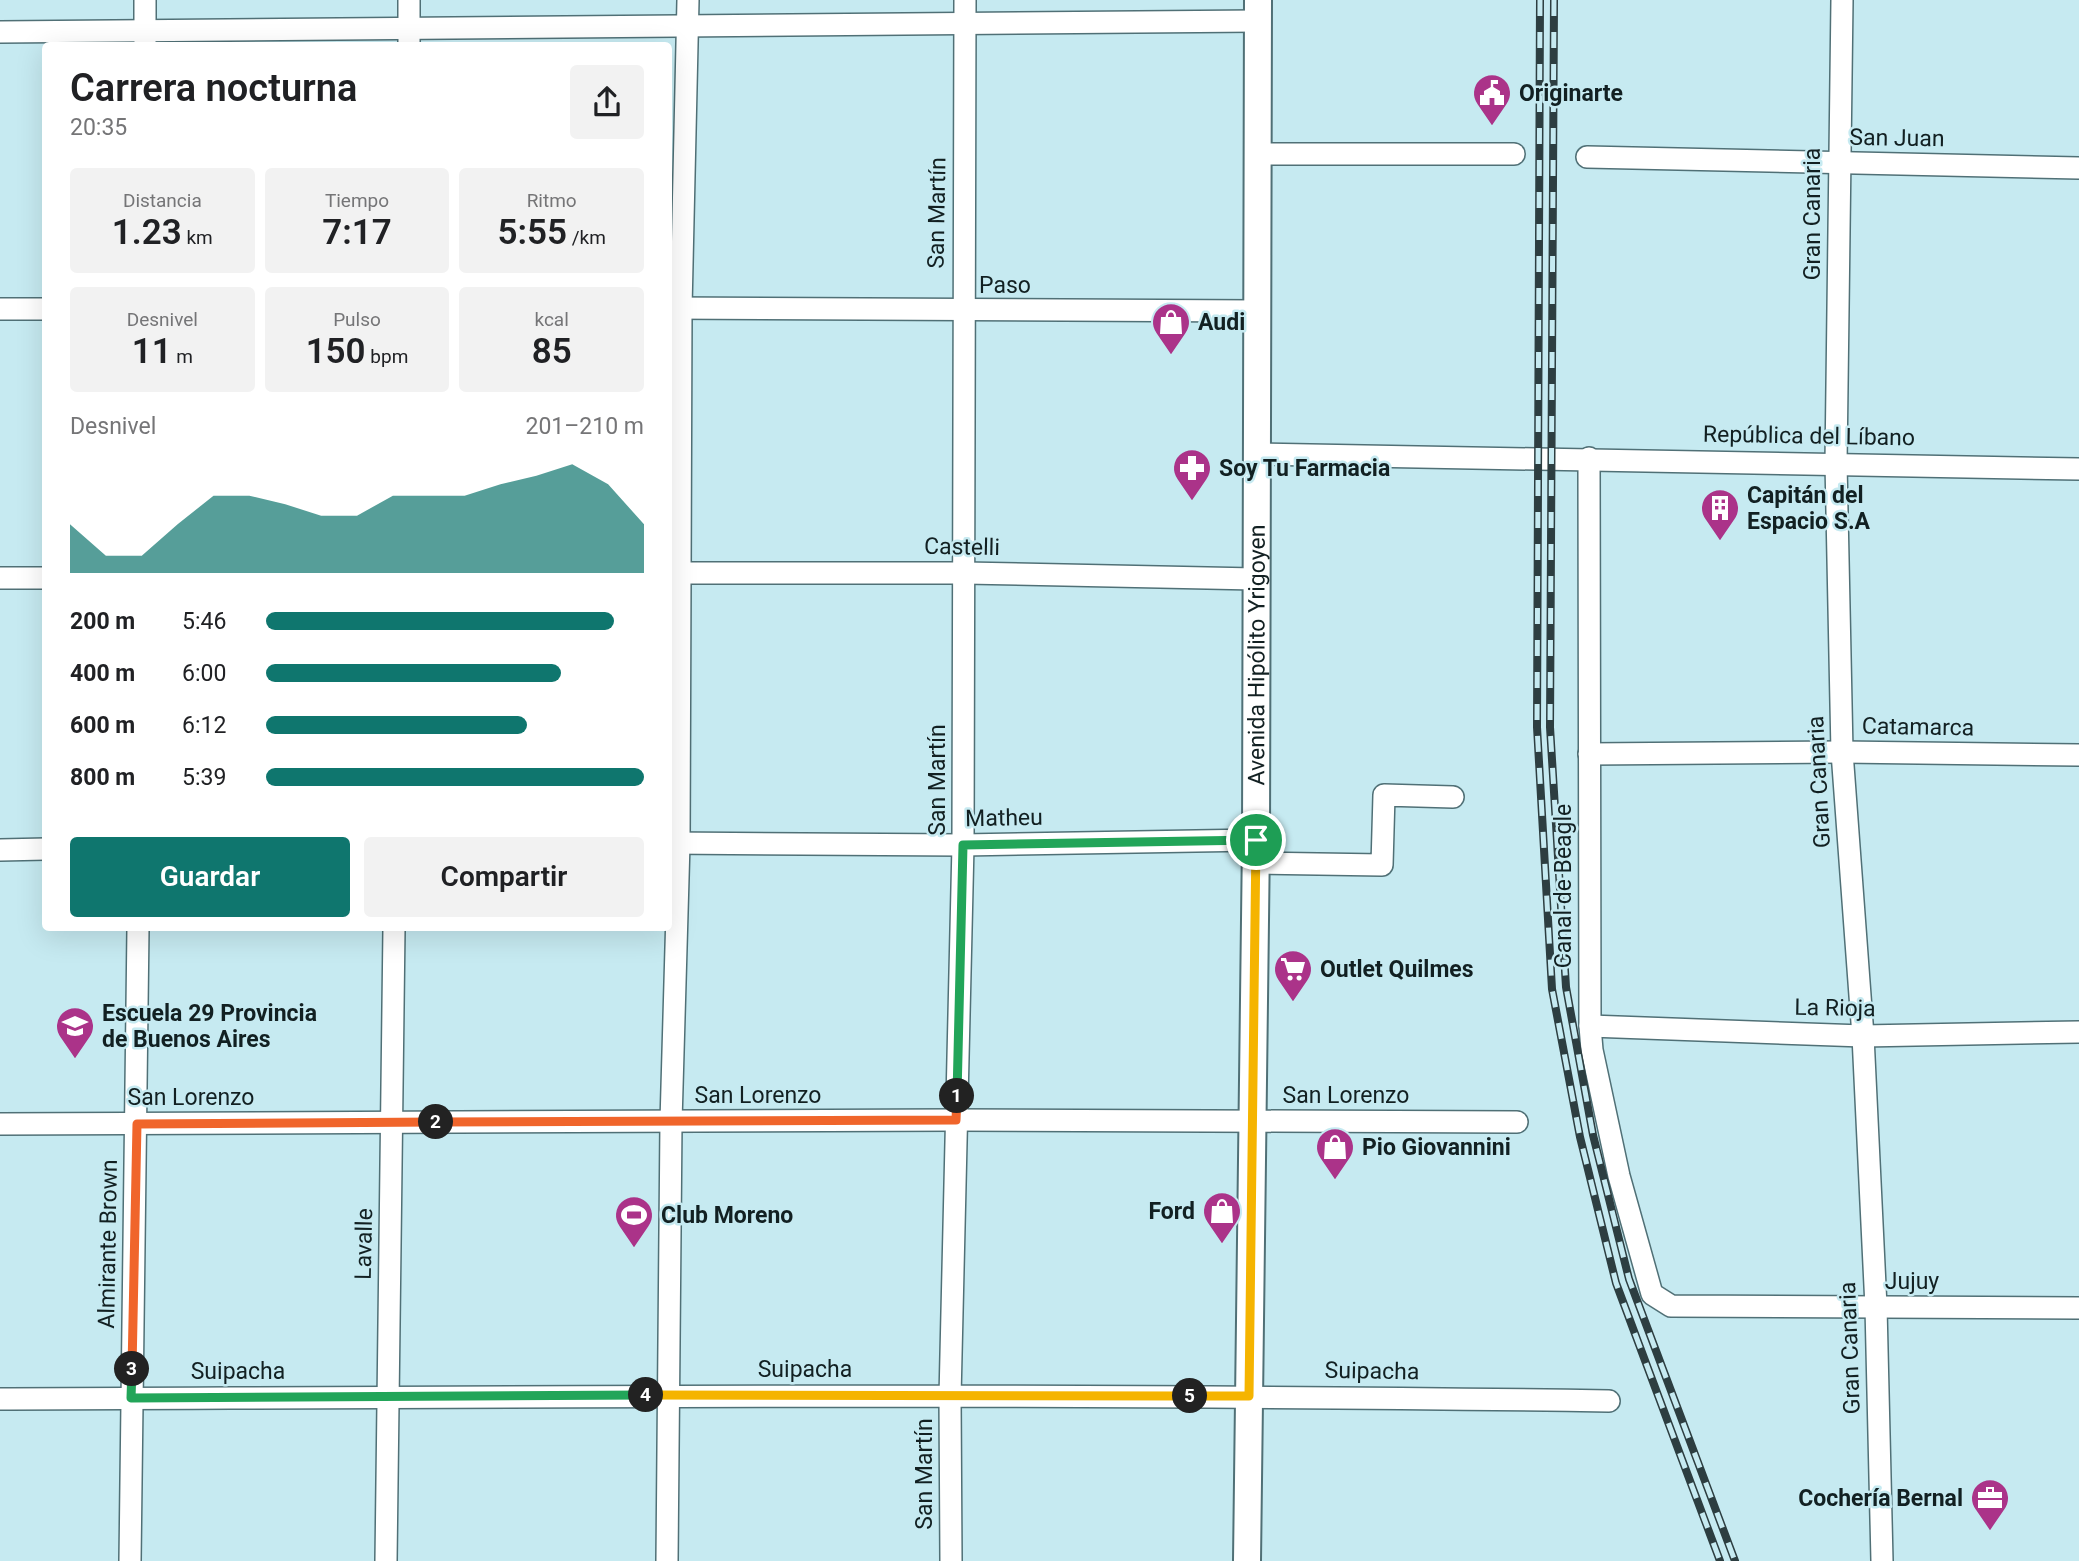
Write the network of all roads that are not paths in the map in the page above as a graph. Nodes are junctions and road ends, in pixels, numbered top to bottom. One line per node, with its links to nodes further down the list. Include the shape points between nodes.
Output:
1 (145, 0): 11 (street)
2 (410, 0): 10 (street)
3 (688, 0): 7 (street)
4 (965, 0): 8 (street, San Martín)
5 (1842, 0): 15 (street, Gran Canaria)
6 (1258, 10): 8 (street); 12 (main road, Avenida Hipólito Yrigoyen)
7 (688, 24): 8 (street); 10 (street); 17 (street)
8 (965, 24): 20 (street, San Martín)
9 (0, 32): 11 (street)
10 (409, 37): 11 (street)
11 (145, 39)
12 (1258, 154): 13 (street); 21 (main road, Avenida Hipólito Yrigoyen)
13 (1514, 155)
14 (1587, 157): 15 (street, San Juan)
15 (1838, 163): 16 (street, San Juan); 24 (street, Gran Canaria)
16 (2079, 168)
17 (675, 308): 20 (street, Paso); 26 (street)
18 (0, 309): 19 (street)
19 (42, 309)
20 (962, 312): 21 (street, Paso); 27 (street, San Martín)
21 (1257, 312): 22 (main road, Avenida Hipólito Yrigoyen)
22 (1258, 454): 23 (street, República del Líbano); 30 (main road, Avenida Hipólito Yrigoyen)
23 (1589, 458): 24 (street, República del Líbano); 32 (street, Canal de Beagle)
24 (1836, 463): 25 (street, República del Líbano); 31 (street, Gran Canaria)
25 (2079, 469)
26 (674, 573): 27 (street, Castelli); 35 (street)
27 (965, 573): 30 (street, Castelli); 36 (street, San Martín)
28 (0, 578): 29 (street)
29 (42, 578)
30 (1255, 579): 39 (main road, Avenida Hipólito Yrigoyen)
31 (1842, 752): 32 (street, Catamarca); 33 (street, Catamarca); 44 (street, Gran Canaria)
32 (1589, 754): 42 (street, Canal de Beagle)
33 (2079, 755)
34 (1453, 797): 39 (street, Matheu, via 1384,795 1382,865)
35 (674, 843): 36 (street, Matheu); 47 (street)
36 (963, 845): 39 (street, Matheu); 45 (street, San Martín)
37 (42, 849): 38 (street)
38 (0, 850)
39 (1256, 852): 46 (main road, Avenida Hipólito Yrigoyen)
40 (138, 931): 51 (street, Almirante Brown)
41 (394, 931): 49 (street, Lavalle)
42 (1590, 1026): 44 (street, La Rioja); 52 (street, Canal de Beagle, via 1622,1188 1648,1286)
43 (2079, 1032): 44 (street, La Rioja)
44 (1863, 1036): 53 (street, Gran Canaria)
45 (956, 1120): 46 (street, San Lorenzo); 47 (street, San Lorenzo); 58 (street, San Martín)
46 (1252, 1121): 48 (street, San Lorenzo); 57 (main road, Avenida Hipólito Yrigoyen)
47 (671, 1122): 49 (street, San Lorenzo); 55 (street)
48 (1517, 1122)
49 (391, 1123): 51 (street, San Lorenzo); 56 (street, Lavalle)
50 (0, 1124): 51 (street, San Lorenzo)
51 (137, 1124): 59 (street, Almirante Brown)
52 (1662, 1303): 53 (street, Jujuy)
53 (1876, 1307): 54 (street, Jujuy); 67 (street, Gran Canaria)
54 (2079, 1308)
55 (670, 1394): 56 (street, Suipacha); 58 (street, Suipacha); 64 (street)
56 (388, 1396): 59 (street, Suipacha); 63 (street, Lavalle)
57 (1249, 1396): 58 (street, Suipacha); 61 (street, Suipacha); 66 (main road, Avenida Hipólito Yrigoyen)
58 (950, 1397): 65 (street, San Martín)
59 (131, 1398): 60 (street, Suipacha); 62 (street, Almirante Brown)
60 (0, 1399)
61 (1609, 1401)
62 (130, 1561)
63 (386, 1561)
64 (667, 1561)
65 (951, 1561)
66 (1247, 1561)
67 (1882, 1561)

